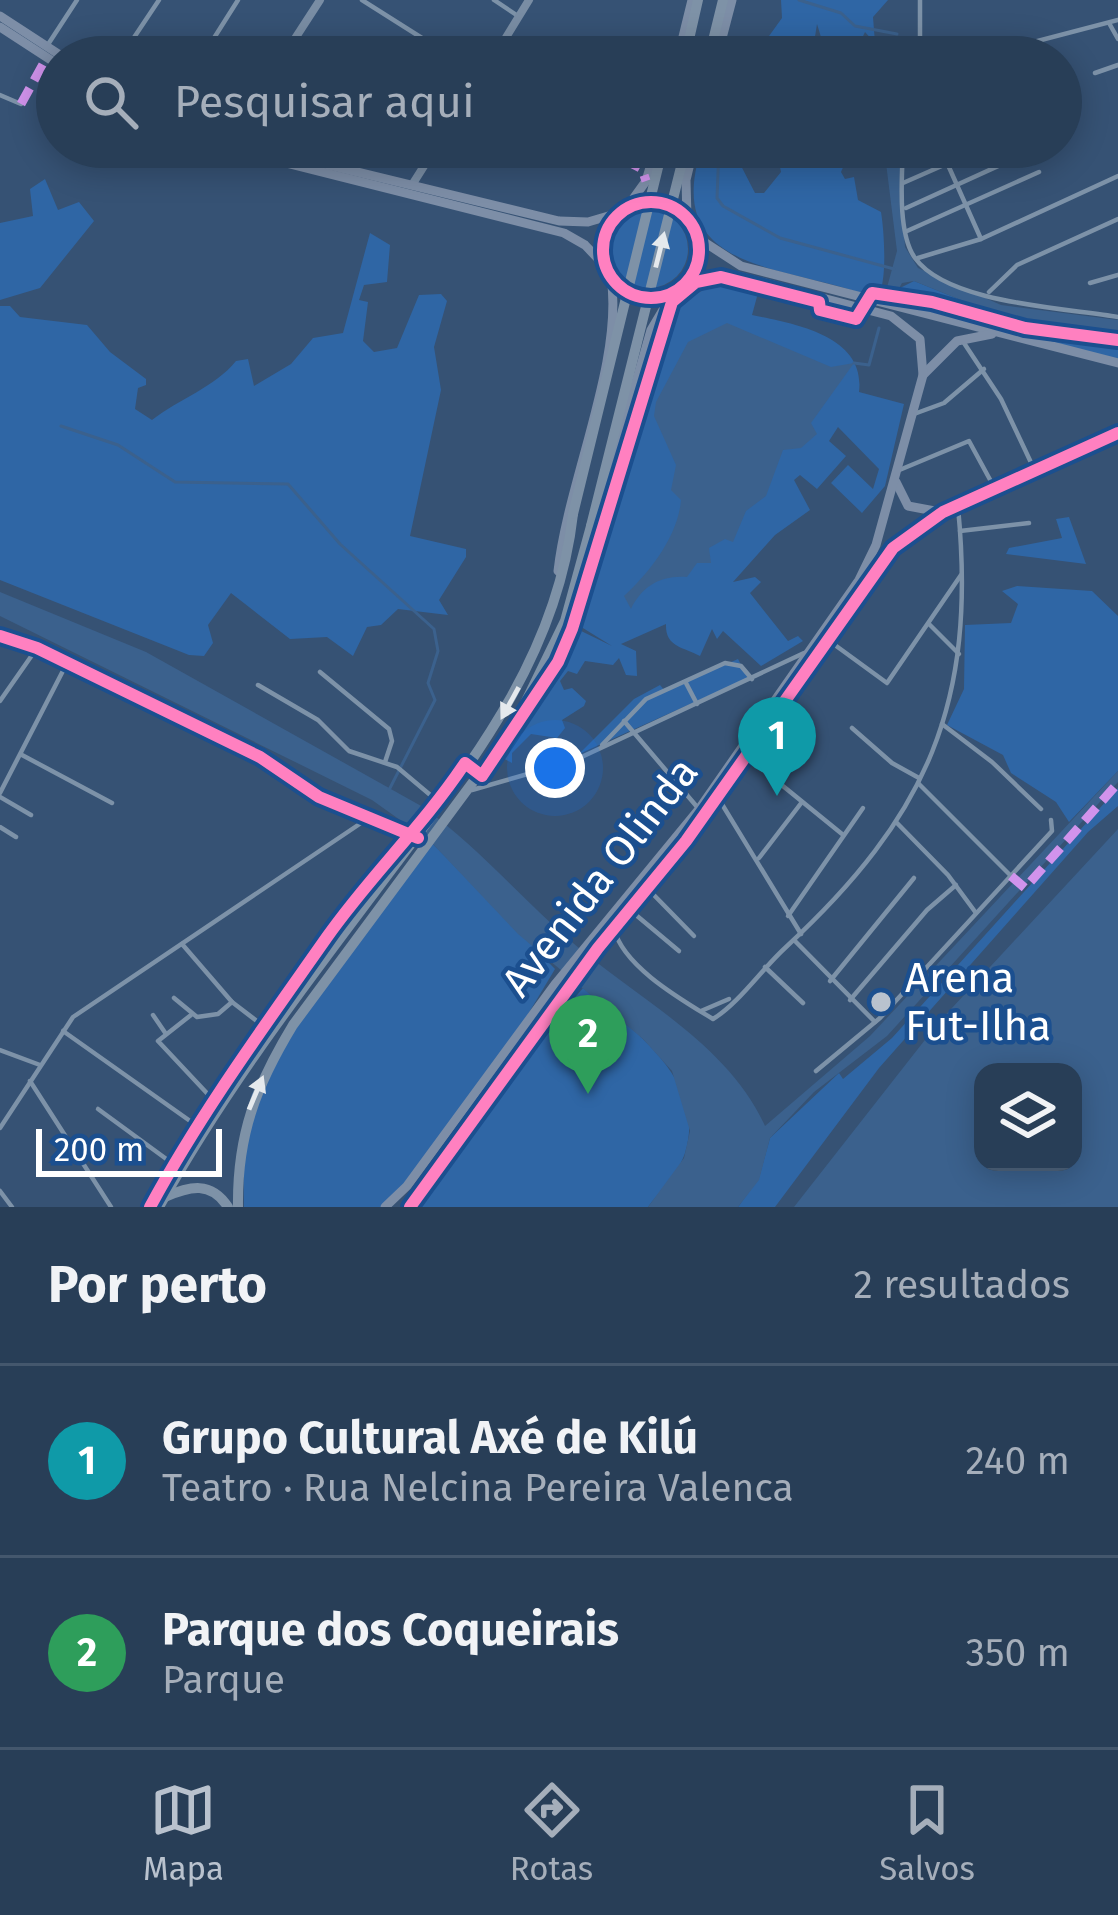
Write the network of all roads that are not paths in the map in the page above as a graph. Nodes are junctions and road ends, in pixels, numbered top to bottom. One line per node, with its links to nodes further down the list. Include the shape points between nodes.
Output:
1 (77, 0): 16 (street)
2 (159, 0): 17 (street)
3 (238, 0): 18 (street)
4 (320, 0): 19 (street)
5 (362, 0): 20 (street)
6 (494, 0): 12 (street)
7 (529, 0): 12 (street)
8 (695, 0): 22 (main road); 23 (highway)
9 (728, 0): 24 (highway); 25 (main road)
10 (920, 0): 26 (street)
11 (0, 16): 28 (main road)
12 (518, 16): 21 (street)
13 (1118, 20): 14 (street)
14 (1108, 22): 27 (street); 29 (street)
15 (0, 27): 30 (main road)
16 (53, 36)
17 (135, 36)
18 (215, 36)
19 (297, 36)
20 (419, 36)
21 (506, 36)
22 (686, 36)
23 (688, 36)
24 (716, 36)
25 (719, 36)
26 (920, 36)
27 (1062, 36)
28 (36, 39)
29 (1118, 39)
30 (36, 47)
31 (1118, 65): 32 (street)
32 (1095, 73)
33 (0, 95): 34 (street)
34 (21, 104)
35 (306, 168): 60 (main road, via 563,233 585,244)
36 (342, 168): 49 (main road)
37 (423, 168): 49 (street)
38 (651, 168): 53 (main road)
39 (654, 168): 83 (highway, bridge)
40 (685, 168): 84 (highway, one-way to 40, bridge)
41 (687, 168): 54 (main road)
42 (903, 168): 48 (street)
43 (938, 168): 48 (street)
44 (949, 168): 50 (street)
45 (994, 168): 50 (street)
46 (1040, 172): 51 (street)
47 (1118, 176): 58 (street)
48 (903, 183): 52 (street)
49 (412, 185): 53 (main road, via 559,221)
50 (957, 185): 51 (street); 52 (street)
51 (966, 206): 56 (street); 58 (street)
52 (906, 208): 56 (street)
53 (624, 211): 54 (main road, via 663,204); 60 (main road, via 605,237)
54 (687, 218): 57 (main road)
55 (1118, 219): 65 (street, via 1016,265)
56 (907, 231): 59 (street)
57 (698, 238): 62 (main road); 66 (main road, via 740,266)
58 (981, 239): 59 (street)
59 (915, 258): 65 (street)
60 (608, 272): 64 (main road, via 644,298); 83 (main road, via 613,323 563,520)
61 (1118, 274): 63 (street)
62 (690, 278): 64 (main road); 66 (main road, via 725,274)
63 (1090, 283)
64 (673, 293): 84 (main road, via 651,331)
65 (987, 294): 67 (street, via 1032,308)
66 (885, 309): 68 (main road); 72 (main road, via 920,339)
67 (1118, 317)
68 (1015, 337): 69 (main road); 70 (main road)
69 (961, 339): 71 (street); 72 (main road)
70 (1118, 363)
71 (984, 369): 73 (street, via 944,404); 75 (street)
72 (923, 374): 73 (main road, Avenida Olinda)
73 (910, 415): 76 (main road, Avenida Olinda)
74 (1118, 433): 75 (main road, Avenida Olinda)
75 (1034, 471): 77 (main road, Avenida Olinda)
76 (896, 474): 77 (street, via 969,441); 79 (main road, via 908,506); 89 (main road, Avenida Olinda, via 871,559)
77 (994, 489): 78 (main road, Avenida Olinda)
78 (958, 505): 79 (main road, Avenida Olinda); 81 (street)
79 (943, 512): 87 (main road, Avenida Olinda, via 893,548)
80 (1029, 523): 81 (street)
81 (960, 531): 82 (street)
82 (963, 573): 85 (street); 90 (street)
83 (556, 596): 114 (highway, one-way to 114, via 510,704)
84 (565, 621): 109 (highway, via 522,712)
85 (929, 623): 87 (street, via 887,682); 90 (street)
86 (0, 635): 88 (street)
87 (828, 640): 106 (main road, Avenida Olinda)
88 (37, 648): 91 (street); 97 (street)
89 (808, 652): 94 (street); 117 (main road, Avenida Olinda)
90 (959, 654): 100 (street)
91 (67, 663): 93 (street); 105 (street)
92 (320, 672): 107 (street, via 388,729)
93 (100, 679)
94 (752, 679): 95 (street, via 731,662); 98 (street)
95 (686, 682): 98 (street); 99 (street, via 642,701)
96 (258, 685): 107 (street, via 318,720 349,751)
97 (0, 701)
98 (697, 704): 102 (street)
99 (624, 721): 102 (street); 104 (street)
100 (942, 724): 108 (street); 116 (street)
101 (852, 728): 108 (street)
102 (635, 731): 104 (street); 117 (street)
103 (233, 747): 119 (street)
104 (599, 749): 109 (street)
105 (22, 755): 110 (street); 113 (street)
106 (746, 756): 111 (main road, Avenida Olinda); 112 (street)
107 (385, 762): 114 (street)
108 (921, 782): 121 (street); 127 (street)
109 (466, 792): 114 (highway)
110 (0, 795): 118 (street)
111 (717, 796): 117 (main road, Avenida Olinda); 126 (street)
112 (802, 802): 123 (street); 126 (street)
113 (112, 803)
114 (445, 808): 125 (highway)
115 (863, 808): 123 (street)
116 (1041, 809)
117 (702, 811): 130 (main road, Avenida Olinda); 139 (main road, Avenida Olinda)
118 (31, 815)
119 (368, 819): 125 (street); 138 (street)
120 (1051, 820): 127 (street, via 1052,831)
121 (897, 823): 129 (street); 135 (street, via 844,895)
122 (0, 827): 124 (street)
123 (842, 834): 133 (street)
124 (16, 837)
125 (422, 838): 154 (highway); 170 (highway, one-way to 125, via 244,1126 261,1077)
126 (759, 859): 133 (street)
127 (1011, 876): 132 (street)
128 (914, 878): 143 (street)
129 (956, 886): 132 (street); 146 (street)
130 (648, 889): 131 (main road, Avenida Olinda); 136 (street)
131 (630, 910): 134 (main road, Avenida Olinda); 141 (street)
132 (976, 914): 152 (street)
133 (788, 916): 135 (street)
134 (614, 928): 139 (main road, Avenida Olinda); 140 (street)
135 (802, 934): 137 (street)
136 (694, 936)
137 (794, 940): 142 (street); 143 (street)
138 (181, 943): 147 (street); 153 (street)
139 (596, 944): 140 (street); 171 (main road, Avenida Olinda, via 556,983); 172 (main road, Avenida Olinda, via 506,1087)
140 (622, 948): 149 (street)
141 (679, 951)
142 (765, 967): 145 (street); 148 (street)
143 (830, 981): 146 (street)
144 (174, 998): 151 (street)
145 (733, 998): 149 (street); 149 (street, via 711,1019)
146 (850, 1000): 152 (street)
147 (232, 1002): 151 (street, via 211,1016); 154 (street)
148 (803, 1003)
149 (701, 1011)
150 (153, 1015): 155 (street)
151 (190, 1015): 155 (street)
152 (875, 1022): 158 (street)
153 (63, 1031): 157 (street); 163 (street)
154 (270, 1032): 160 (highway)
155 (166, 1034): 160 (street, via 159,1040)
156 (0, 1050): 157 (street)
157 (40, 1065): 159 (street)
158 (816, 1071)
159 (30, 1081): 162 (street); 168 (street)
160 (218, 1106): 163 (highway)
161 (98, 1109): 164 (street)
162 (0, 1128)
163 (204, 1130): 164 (highway)
164 (180, 1169): 166 (highway)
165 (0, 1191): 167 (street)
166 (162, 1202): 169 (highway, via 189,1187 206,1188)
167 (13, 1207)
168 (111, 1207)
169 (228, 1207)
170 (238, 1207)
171 (385, 1207)
172 (410, 1207)

